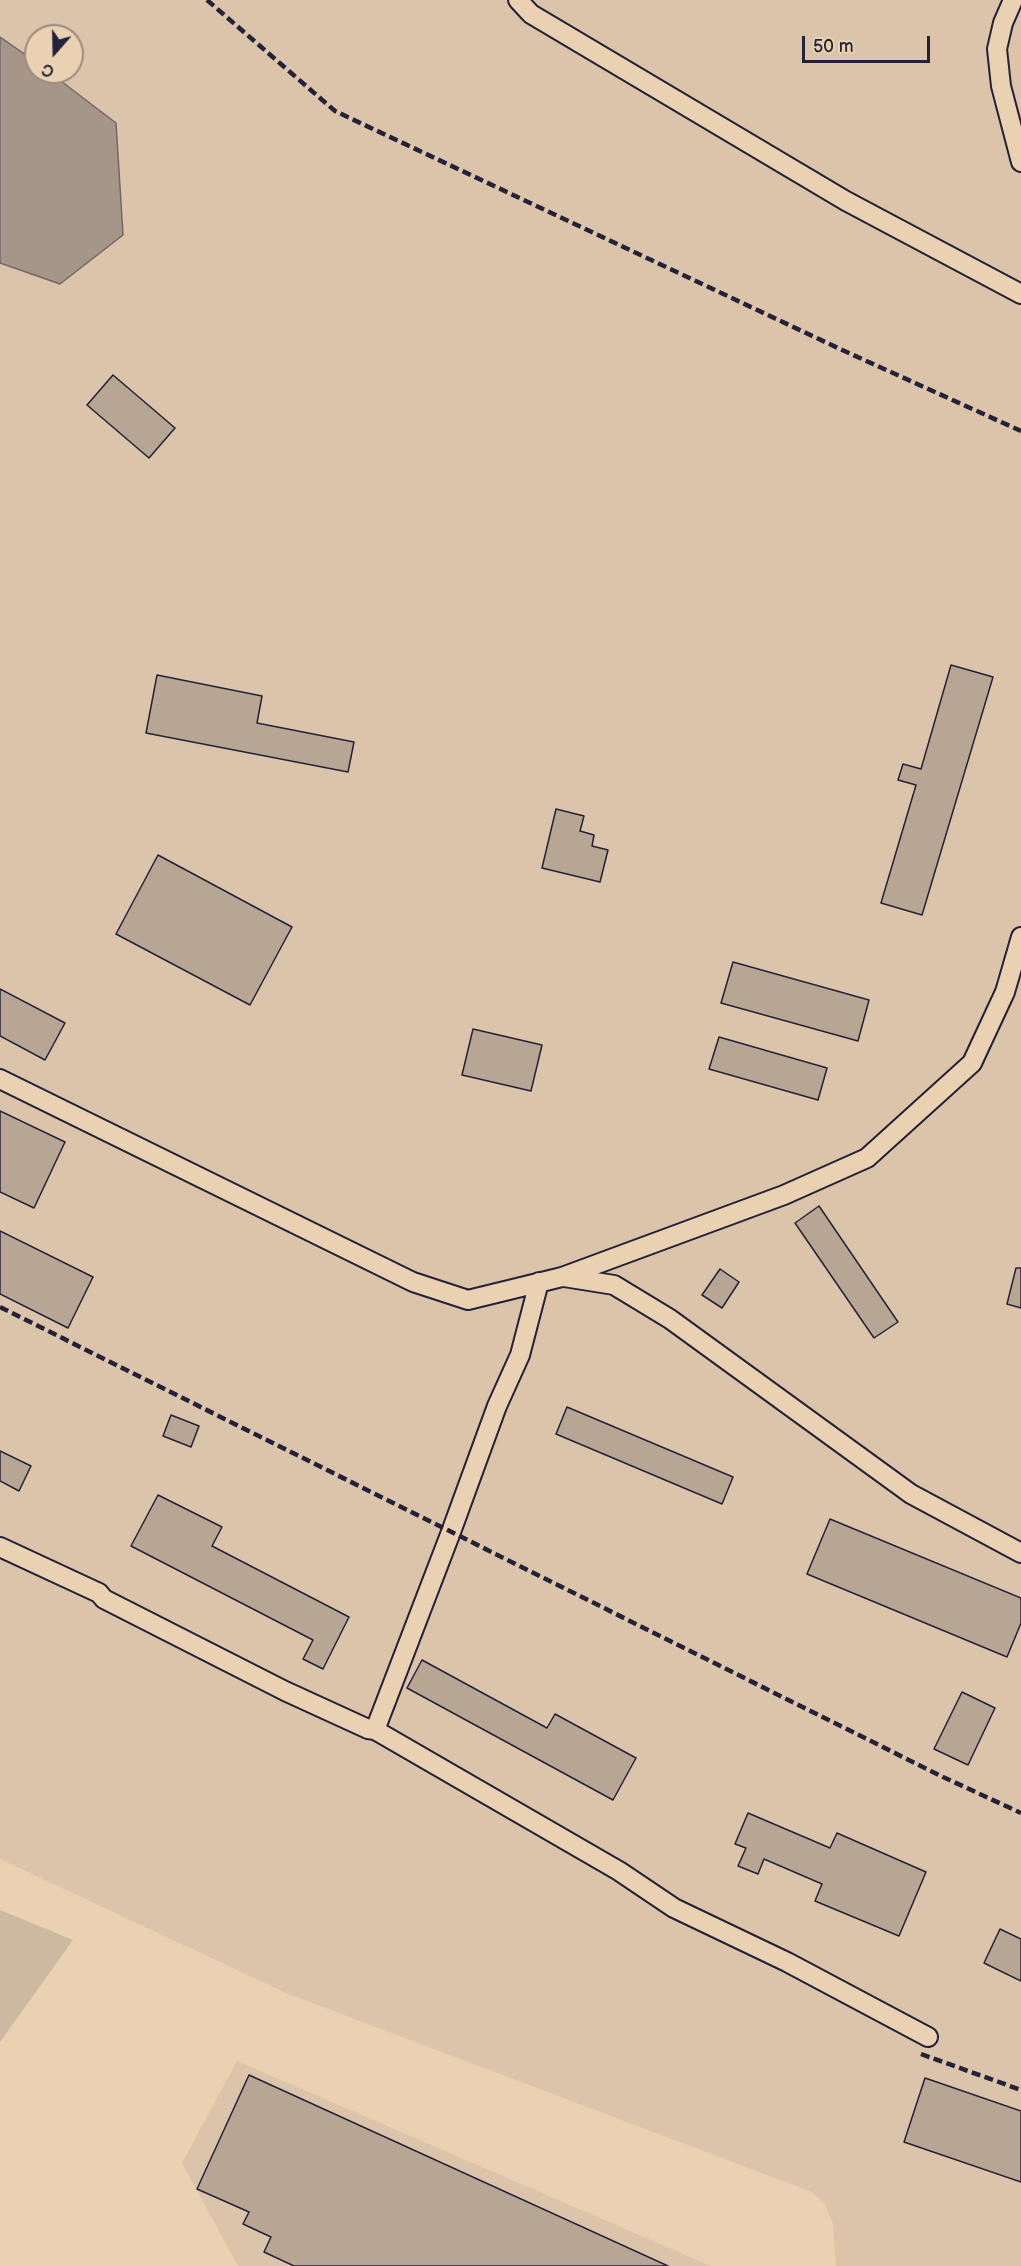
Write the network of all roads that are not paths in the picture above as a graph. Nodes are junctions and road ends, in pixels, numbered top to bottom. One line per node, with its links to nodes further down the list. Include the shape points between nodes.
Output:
1 (518, 0): 4 (lane, via 531,14 846,201)
2 (1013, 0): 3 (lane, via 997,49 1001,86)
3 (1021, 162)
4 (1021, 294)
5 (1021, 937): 7 (lane, via 1005,992 972,1063 867,1158 784,1195)
6 (0, 1079): 8 (lane, via 413,1282 468,1300)
7 (562, 1277): 8 (lane); 10 (lane, via 614,1285 670,1319 911,1494)
8 (539, 1282): 11 (lane, via 520,1355)
9 (0, 1547): 11 (lane, via 99,1593 285,1691)
10 (1021, 1552)
11 (375, 1730): 12 (lane, via 619,1871 674,1908 787,1962)
12 (927, 2037)

